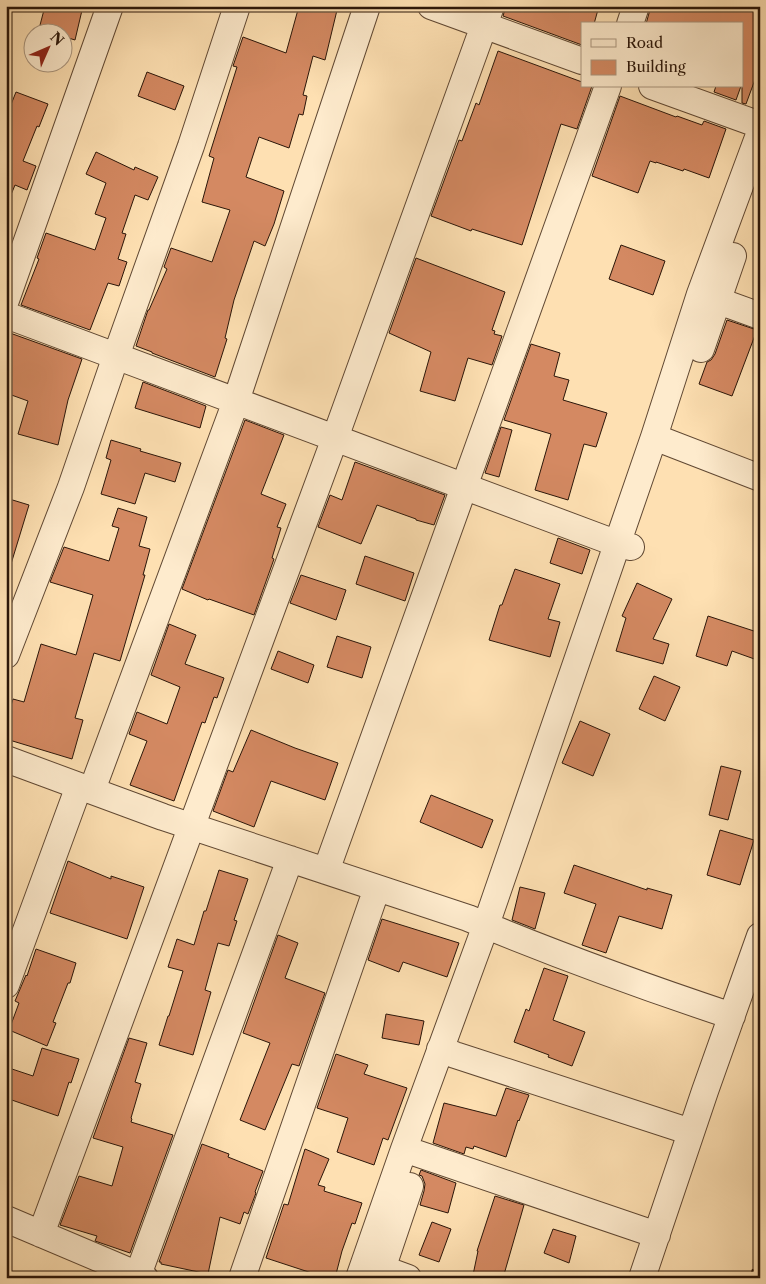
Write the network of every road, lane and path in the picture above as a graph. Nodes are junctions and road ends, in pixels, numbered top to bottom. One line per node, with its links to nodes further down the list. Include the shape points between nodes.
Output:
1 (110, 6): 15 (street)
2 (237, 6): 18 (street)
3 (367, 6): 19 (street)
4 (430, 6): 6 (street)
5 (636, 6): 7 (street)
6 (488, 16): 8 (street); 20 (street)
7 (631, 22)
8 (581, 61)
9 (607, 88): 23 (street)
10 (658, 88): 11 (street)
11 (760, 125)
12 (760, 132): 14 (street)
13 (760, 172): 14 (street)
14 (709, 298): 17 (street); 21 (street)
15 (6, 300)
16 (6, 315): 18 (street)
17 (760, 316)
18 (116, 356): 19 (street); 25 (street, via 72,488)
19 (236, 401): 20 (street); 28 (street)
20 (335, 438): 23 (street); 29 (street)
21 (661, 440): 22 (street); 24 (street)
22 (760, 478)
23 (463, 486): 24 (street); 31 (street)
24 (624, 546): 33 (street)
25 (6, 655)
26 (6, 759): 28 (street)
27 (6, 772): 28 (street)
28 (82, 791): 29 (street); 35 (street)
29 (190, 832): 30 (street); 41 (street)
30 (288, 864): 31 (street); 32 (street); 44 (street)
31 (326, 871): 32 (street)
32 (374, 895): 33 (street, via 468,918); 45 (street)
33 (490, 935): 36 (street); 37 (street)
34 (760, 936): 36 (street)
35 (6, 985)
36 (732, 1016): 38 (street)
37 (448, 1052): 38 (street); 39 (street)
38 (691, 1132): 42 (street)
39 (412, 1152): 42 (street); 43 (street)
40 (6, 1219): 41 (street)
41 (42, 1234): 44 (street)
42 (657, 1235): 47 (street)
43 (371, 1271): 46 (street)
44 (141, 1276)
45 (242, 1278)
46 (408, 1278)
47 (642, 1278)

